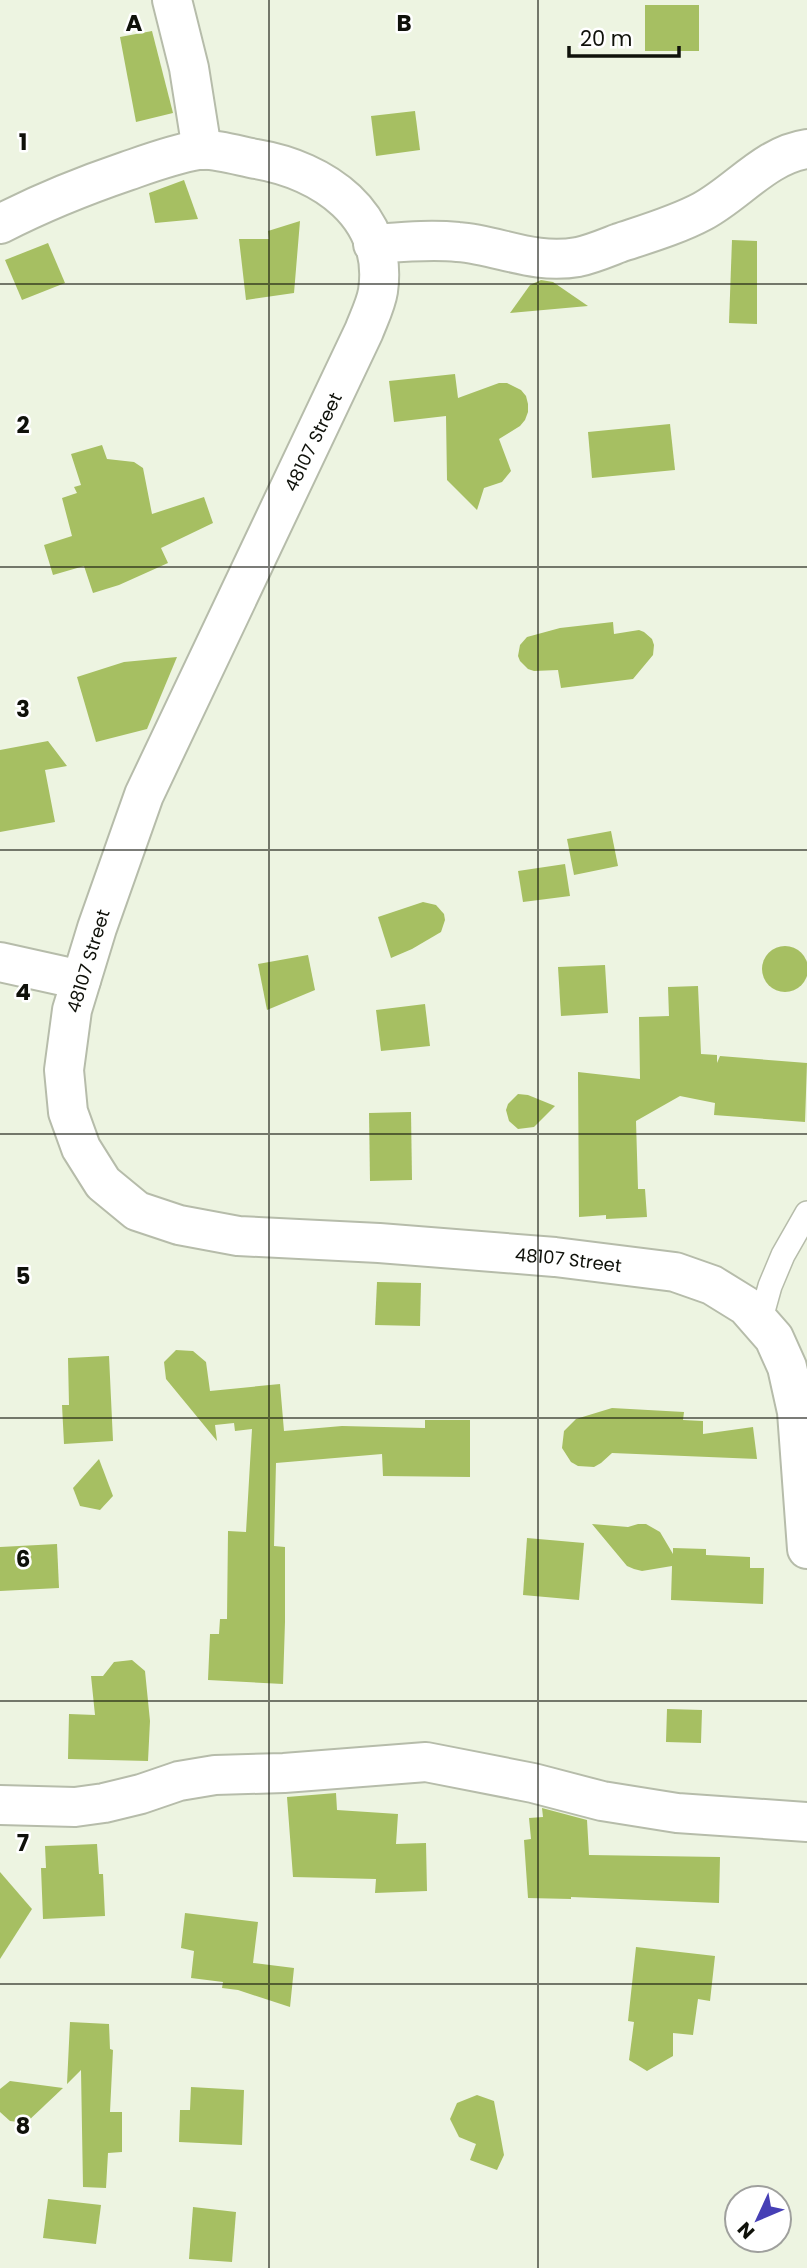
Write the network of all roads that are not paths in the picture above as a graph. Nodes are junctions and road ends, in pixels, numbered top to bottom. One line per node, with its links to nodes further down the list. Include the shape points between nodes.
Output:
1 (172, 0): 3 (street)
2 (807, 149): 5 (street, via 768,165 703,211 579,257 516,255 460,242)
3 (202, 150): 4 (street, 48107 Street, via 159,160 40,203); 5 (street, 48107 Street, via 272,161 309,174 345,197 366,223)
4 (0, 224)
5 (373, 244): 7 (street, 48107 Street, via 379,262 378,293 364,331 144,795)
6 (0, 962): 7 (street)
7 (81, 980): 9 (street, 48107 Street, via 64,1070 68,1112 81,1148 103,1183 137,1211 237,1236 541,1256 675,1272 712,1284)
8 (807, 1213): 9 (lane, via 783,1255)
9 (761, 1322): 10 (street, 48107 Street, via 787,1367 797,1412)
10 (807, 1549)
11 (0, 1805): 12 (street, via 75,1807 215,1775 426,1762 677,1813)
12 (807, 1822)

